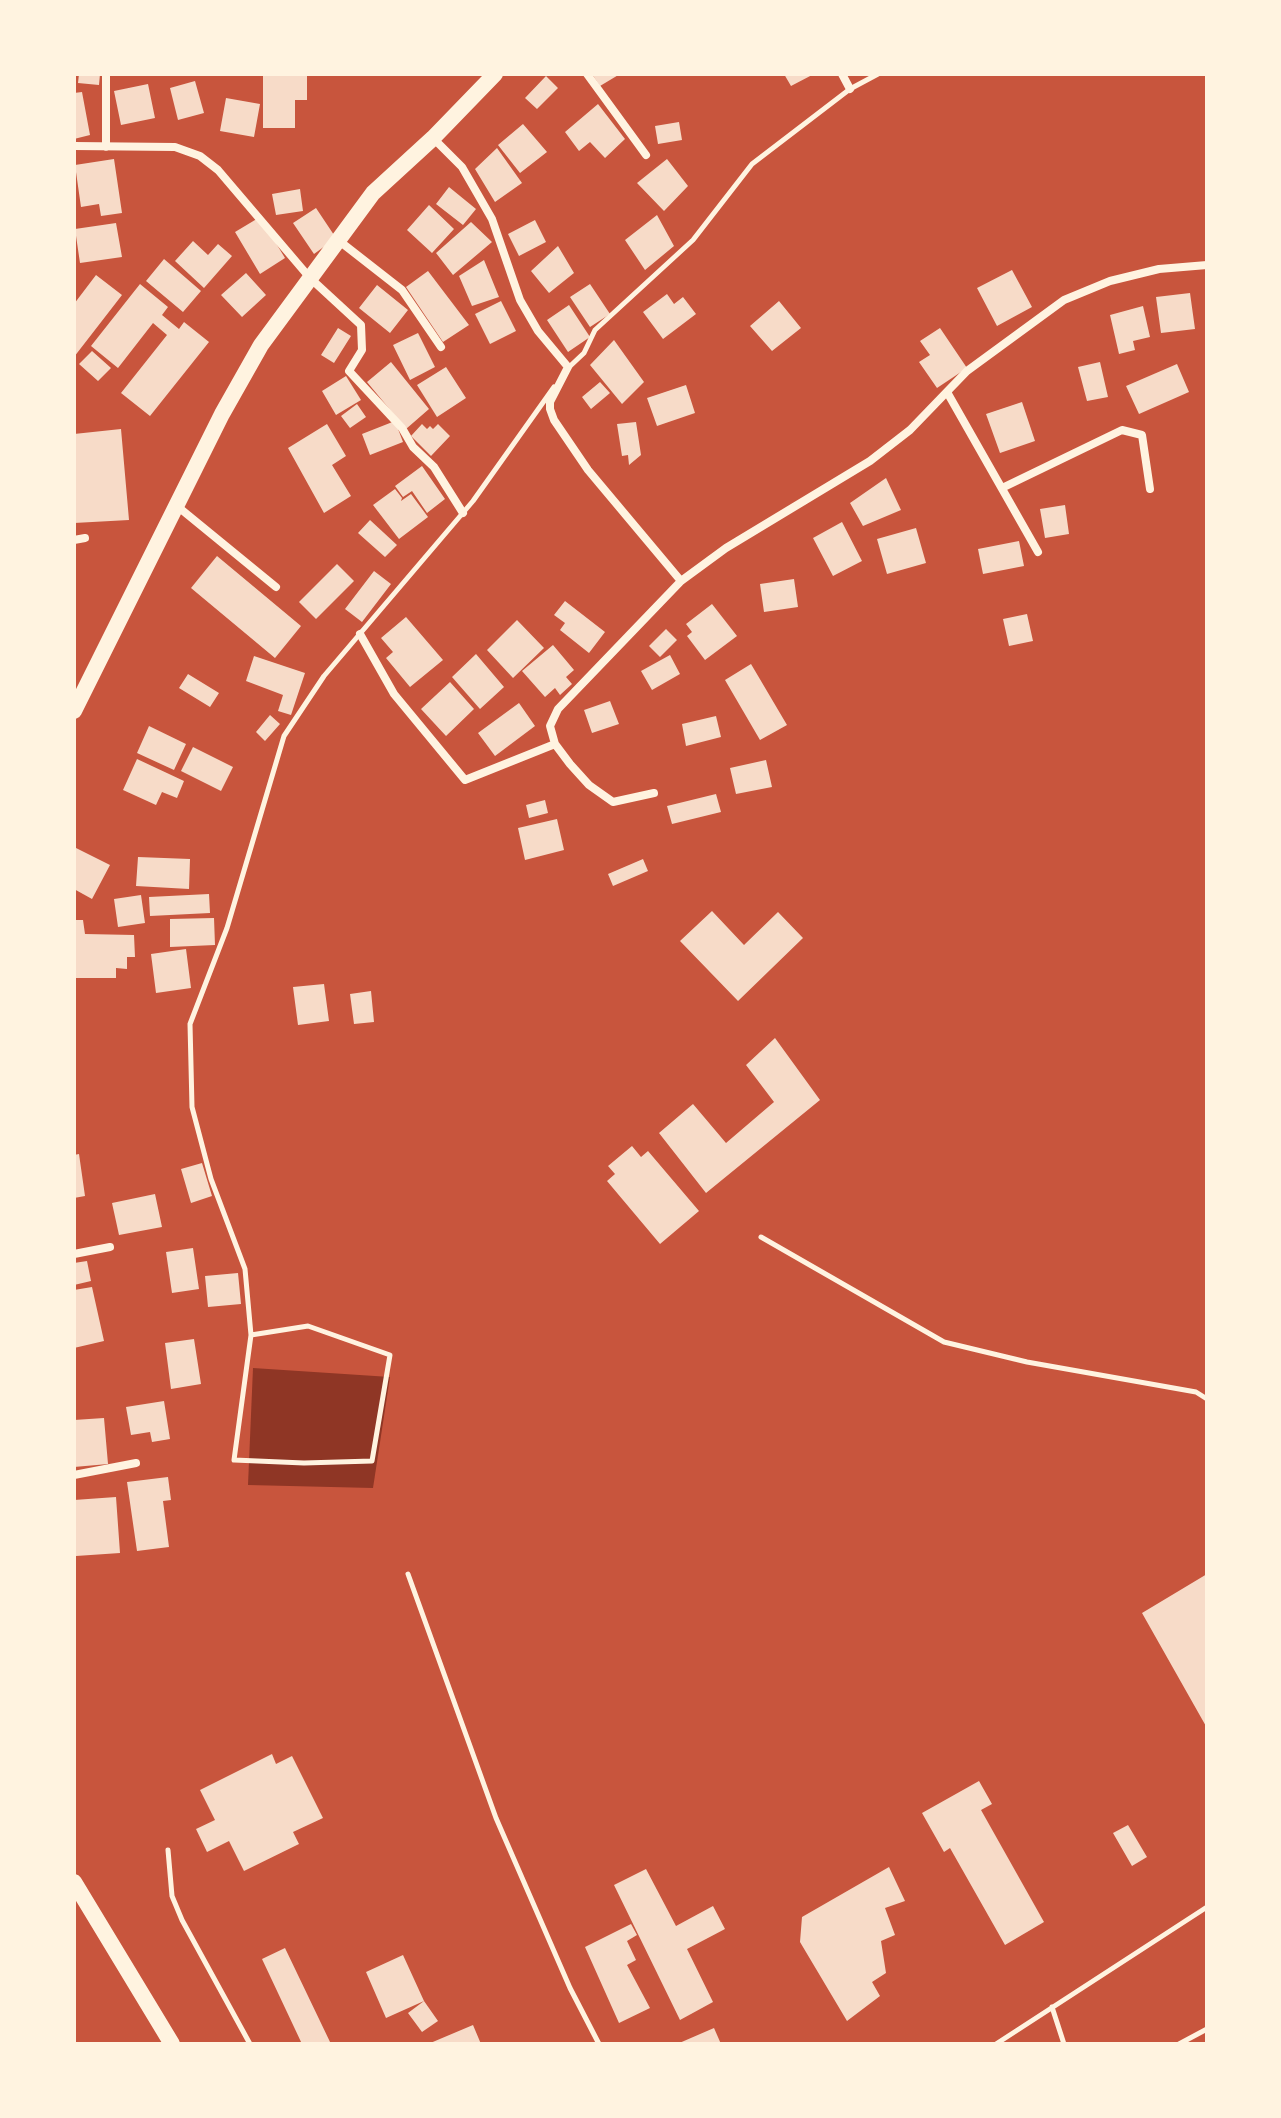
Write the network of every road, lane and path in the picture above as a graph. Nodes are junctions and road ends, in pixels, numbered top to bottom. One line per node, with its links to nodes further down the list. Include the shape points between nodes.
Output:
1 (106, 74): 9 (street)
2 (495, 74): 7 (main road)
3 (587, 74): 10 (street)
4 (842, 74): 6 (street)
5 (878, 74): 6 (lane)
6 (850, 89): 15 (lane, via 752,164 693,240 595,330 584,353)
7 (433, 138): 11 (main road, via 373,193); 15 (street, via 462,167 492,219 520,300)
8 (74, 146): 9 (street)
9 (106, 147): 13 (street, via 175,147 200,156)
10 (646, 155)
11 (338, 240): 13 (main road); 14 (street, via 402,290)
12 (1207, 265): 16 (street, via 1159,269 1064,300 967,371)
13 (310, 278): 19 (main road, via 261,345); 20 (street, via 361,325 362,350 349,371 434,467)
14 (441, 347)
15 (568, 367): 20 (lane); 24 (street, via 550,402 554,420 588,470)
16 (947, 392): 17 (street); 24 (street, via 870,461)
17 (1002, 488): 18 (street, via 1122,430 1142,435); 23 (street)
18 (1150, 489)
19 (176, 506): 25 (street); 27 (main road)
20 (463, 513): 26 (lane)
21 (85, 538): 22 (street)
22 (74, 540)
23 (1038, 552)
24 (681, 581): 28 (street, via 558,709 550,726)
25 (276, 587)
26 (360, 634): 28 (street, via 394,694 465,780); 33 (lane, via 284,736 227,928 190,1024 192,1107 211,1179 245,1269)
27 (74, 711)
28 (555, 744): 29 (street, via 589,785 613,802)
29 (654, 793)
30 (761, 1237): 34 (lane, via 944,1342 1196,1392)
31 (110, 1247): 32 (street)
32 (74, 1254)
33 (251, 1335): 33 (lane, via 308,1326 390,1355 372,1461 234,1460)
34 (1207, 1399)
35 (136, 1463): 36 (street)
36 (74, 1475)
37 (408, 1574): 45 (lane, via 496,1818)
38 (168, 1850): 44 (lane, via 172,1896 182,1920)
39 (74, 1882): 43 (main road)
40 (1207, 1907): 41 (lane)
41 (1052, 2007): 46 (lane); 47 (lane)
42 (1207, 2029): 48 (lane)
43 (172, 2044)
44 (250, 2044)
45 (599, 2044)
46 (996, 2044)
47 (1064, 2044)
48 (1179, 2044)

